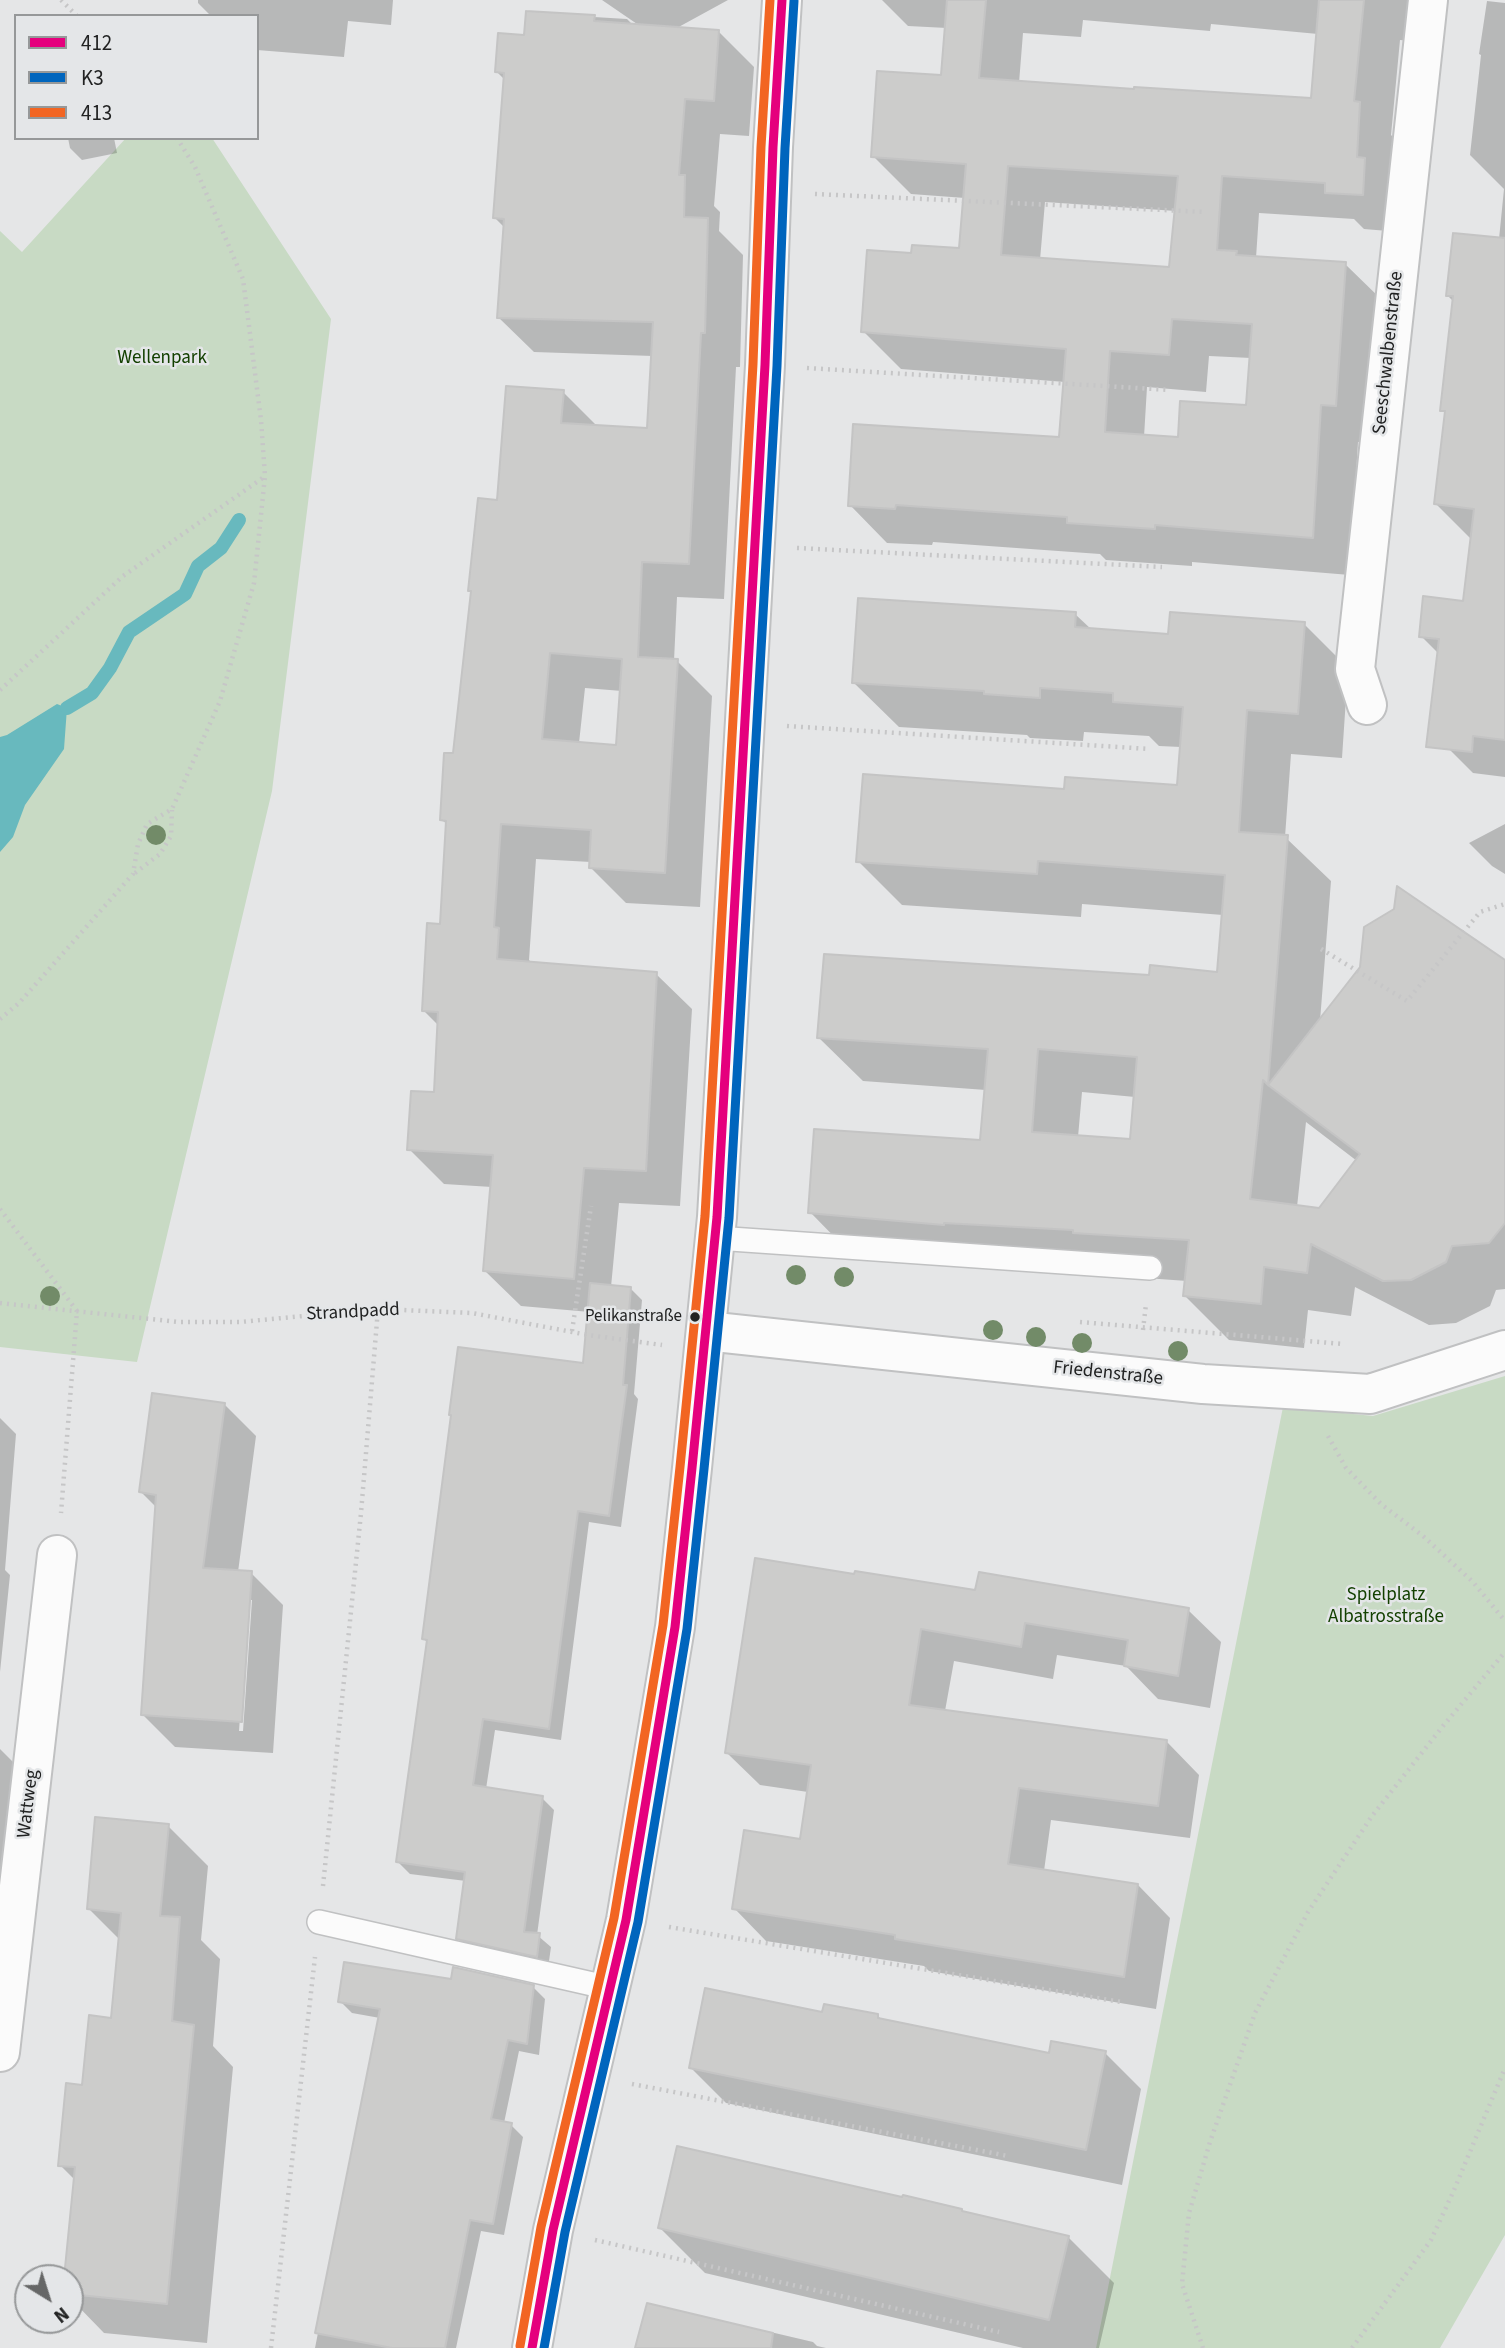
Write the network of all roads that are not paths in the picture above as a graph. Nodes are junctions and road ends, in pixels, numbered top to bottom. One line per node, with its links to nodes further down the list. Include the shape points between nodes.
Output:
1 (782, 0): 4 (street)
2 (1428, 0): 3 (street, Seeschwalbenstraße, via 1355,669)
3 (1367, 705)
4 (716, 1238): 5 (lane); 6 (street)
5 (1150, 1268)
6 (705, 1340): 7 (street, Friedenstraße, via 1203,1384 1370,1394); 10 (street, via 675,1627 626,1920)
7 (1505, 1350)
8 (57, 1555): 11 (street, Wattweg)
9 (319, 1922): 10 (lane)
10 (610, 1987): 12 (street, via 553,2230)
11 (0, 2052)
12 (532, 2348)

